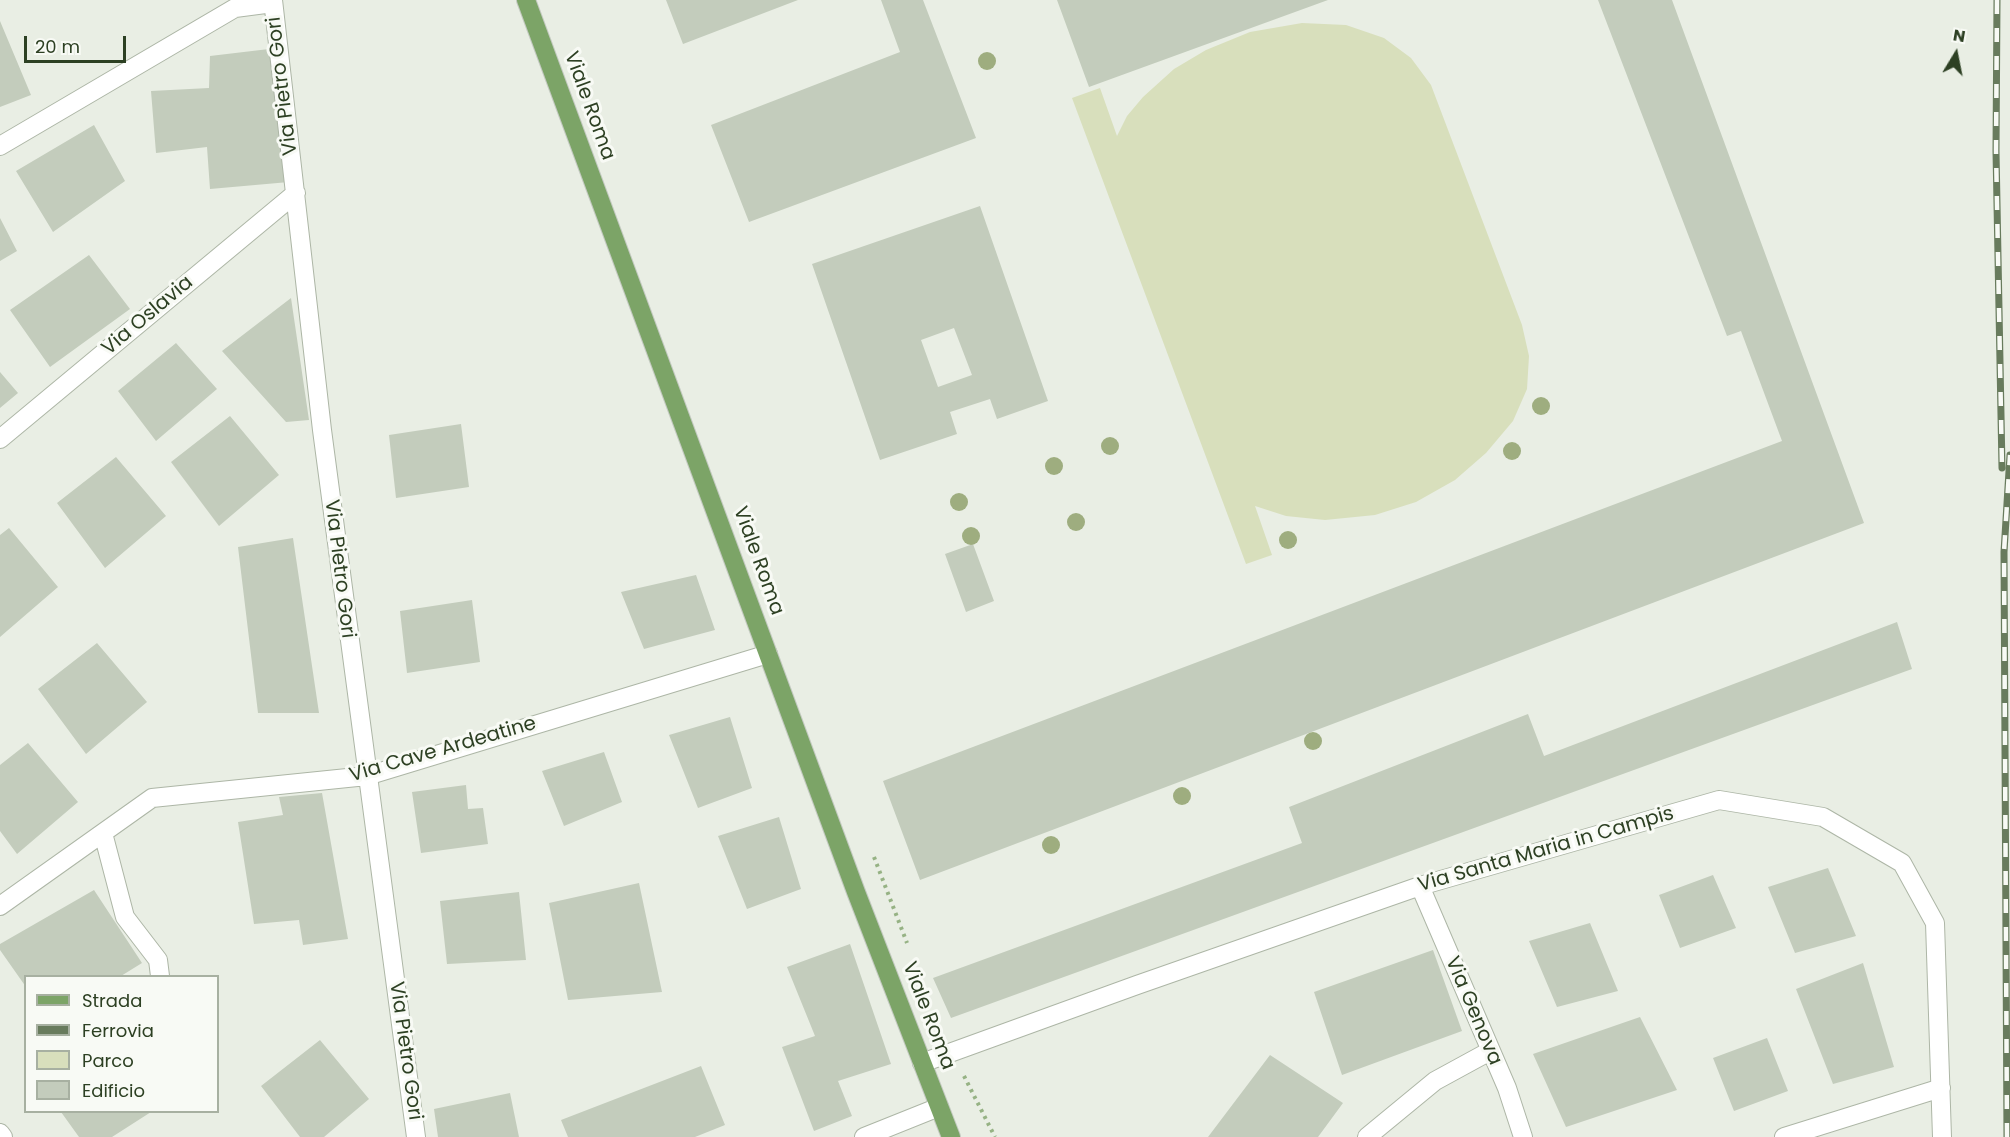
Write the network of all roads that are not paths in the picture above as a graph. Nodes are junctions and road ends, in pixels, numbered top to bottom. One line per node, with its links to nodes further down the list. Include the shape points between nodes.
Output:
1 (526, 0): 6 (main road, Viale Roma)
2 (273, 2): 3 (street, via 235,8); 4 (street, Via Pietro Gori)
3 (0, 146)
4 (296, 193): 5 (street, Via Oslavia); 7 (street, Via Pietro Gori)
5 (0, 439)
6 (768, 654): 7 (street, Via Cave Ardeatine); 13 (main road, Viale Roma)
7 (367, 776): 8 (street, Via Cave Ardeatine, via 152,798); 18 (street, Via Pietro Gori)
8 (103, 833): 10 (street, Via Cave Ardeatine); 11 (street, via 125,917 158,960)
9 (1420, 886): 12 (street, Via Genova); 13 (street, Via Santa Maria in Campis); 14 (street, Via Santa Maria in Campis, via 1719,800 1823,817 1902,863 1935,924)
10 (0, 906)
11 (160, 975)
12 (1490, 1051): 21 (street, via 1435,1081); 22 (street, Via Genova)
13 (922, 1063): 15 (main road, Viale Roma)
14 (1941, 1088): 23 (street); 24 (street, Via Santa Maria in Campis)
15 (939, 1107): 19 (street); 20 (main road, Viale Roma)
16 (0, 1133): 17 (street)
17 (3, 1137)
18 (416, 1137)
19 (864, 1137)
20 (951, 1137)
21 (1367, 1137)
22 (1523, 1137)
23 (1784, 1137)
24 (1942, 1137)

